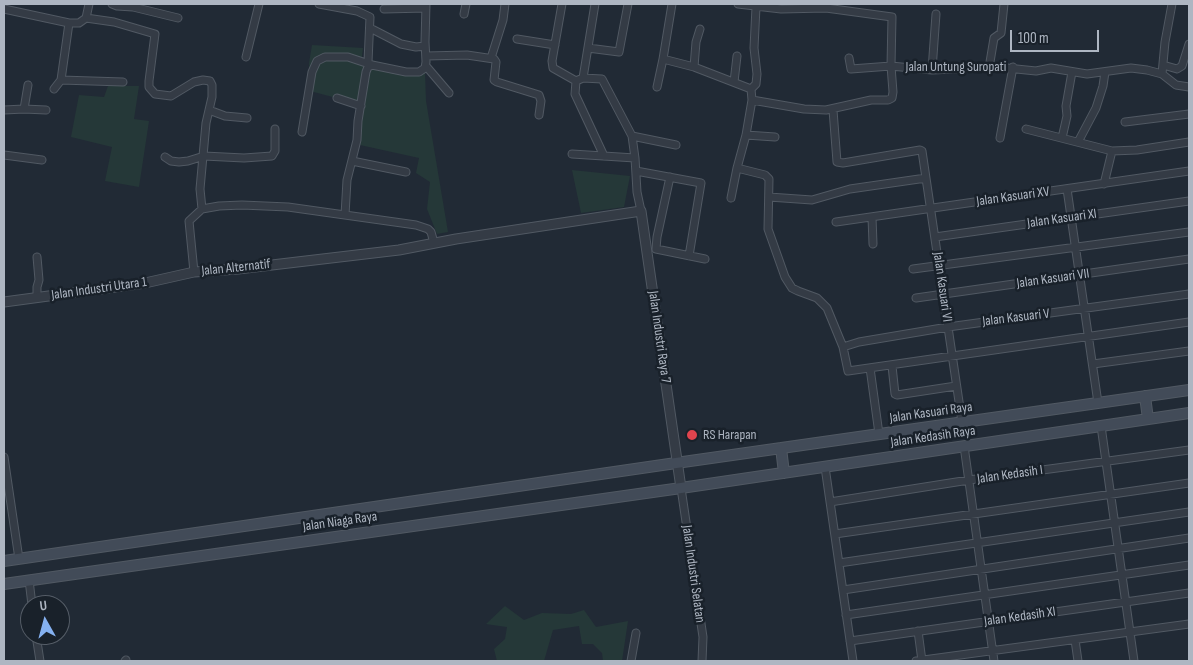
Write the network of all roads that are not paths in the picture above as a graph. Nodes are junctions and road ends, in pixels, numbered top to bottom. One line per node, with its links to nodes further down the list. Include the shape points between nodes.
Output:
1 (89, 4): 20 (street)
2 (112, 4): 21 (street)
3 (259, 4): 32 (street)
4 (320, 4): 23 (street, via 362,12 370,17)
5 (466, 4): 18 (street)
6 (505, 4): 33 (street)
7 (562, 4): 27 (street)
8 (595, 4): 29 (street)
9 (628, 4): 29 (street, via 619,52)
10 (672, 4): 35 (street)
11 (738, 4): 15 (street, Jalan Untung Suropati)
12 (1004, 4): 42 (street, via 1001,33 994,38)
13 (1172, 4): 37 (street)
14 (426, 6): 17 (street); 28 (street)
15 (756, 7): 40 (street, Jalan Untung Suropati, via 826,8 892,17); 55 (street, via 754,48 757,74 756,84)
16 (4, 9): 22 (street)
17 (384, 9)
18 (464, 14)
19 (936, 14): 43 (street)
20 (86, 18): 22 (street, via 79,23); 63 (street, via 155,34 149,80 151,91 171,96 194,82 207,80 212,85)
21 (178, 18)
22 (69, 23): 47 (street)
23 (370, 28): 28 (street, via 401,44); 36 (street)
24 (700, 29): 39 (street)
25 (517, 39): 27 (street)
26 (1189, 44): 37 (street, via 1182,66 1177,69)
27 (556, 45): 48 (street, via 553,68)
28 (425, 46): 30 (street)
29 (588, 48): 48 (street)
30 (426, 56): 33 (street); 38 (street)
31 (738, 56): 50 (street)
32 (246, 57)
33 (491, 58): 66 (street, via 496,62 495,81 540,96)
34 (849, 58): 40 (street, via 851,68)
35 (662, 59): 39 (street); 52 (street)
36 (370, 64): 38 (street, via 416,72); 59 (street); 71 (street, via 337,56 317,61 312,72)
37 (1164, 65): 46 (street)
38 (426, 66): 56 (street)
39 (694, 66): 50 (street)
40 (891, 66): 43 (street, Jalan Untung Suropati); 64 (street, via 892,98)
41 (1013, 67): 42 (street, Jalan Untung Suropati); 44 (street, Jalan Untung Suropati); 75 (street)
42 (989, 68): 43 (street, Jalan Untung Suropati)
43 (932, 70)
44 (1072, 72): 45 (street, Jalan Untung Suropati); 76 (street)
45 (1104, 72): 46 (street, Jalan Untung Suropati, via 1131,68); 77 (street, via 1096,108)
46 (1162, 74): 53 (street, Jalan Untung Suropati, via 1176,85)
47 (61, 80): 49 (street); 54 (street)
48 (580, 80): 73 (street, via 603,80); 84 (street, via 575,94)
49 (123, 82)
50 (734, 82): 55 (street)
51 (28, 85): 60 (street)
52 (656, 87)
53 (1189, 87)
54 (54, 89)
55 (751, 89): 58 (street)
56 (449, 93)
57 (337, 98): 59 (street)
58 (752, 100): 64 (street, via 804,109); 72 (street)
59 (361, 106): 88 (street)
60 (24, 109): 61 (street); 62 (street)
61 (4, 110)
62 (46, 110)
63 (209, 110): 67 (street, via 225,116); 83 (street)
64 (833, 110): 94 (street, Jalan Kasuari VI, via 838,162 920,150)
65 (1189, 114): 68 (street)
66 (539, 115)
67 (247, 118)
68 (1125, 122)
69 (275, 129): 83 (street, via 272,156)
70 (1026, 129): 76 (street)
71 (302, 132)
72 (746, 134): 74 (street); 89 (street)
73 (632, 136): 79 (street); 86 (street)
74 (775, 137)
75 (1000, 138)
76 (1062, 138): 77 (street)
77 (1078, 142): 80 (street)
78 (1189, 142): 80 (street)
79 (676, 145)
80 (1112, 151): 95 (street)
81 (572, 154): 84 (street)
82 (4, 155): 87 (street)
83 (204, 156): 85 (street, via 179,162); 100 (street, via 200,189)
84 (604, 156): 86 (street)
85 (165, 157)
86 (635, 158): 90 (street)
87 (42, 160)
88 (352, 161): 92 (street); 103 (street)
89 (737, 168): 97 (street, via 767,177); 98 (street)
90 (636, 171): 93 (street); 102 (street)
91 (1189, 171): 95 (street, Jalan Kasuari XV)
92 (406, 172)
93 (670, 177): 113 (street, via 701,183); 113 (street, via 656,250)
94 (926, 178): 97 (street, via 850,189 812,200); 101 (street, Jalan Kasuari VI)
95 (1104, 184): 96 (street, Jalan Kasuari XV)
96 (1067, 189): 101 (street, Jalan Kasuari XV); 105 (street)
97 (769, 197): 129 (street, via 768,229 785,277 792,288 823,302)
98 (731, 198)
99 (1189, 201): 105 (street, Jalan Kasuari XI)
100 (202, 209): 103 (street, via 242,204 297,207); 118 (street, Jalan Alternatif, via 188,222)
101 (930, 209): 104 (street, Jalan Kasuari XV); 108 (street, Jalan Kasuari VI)
102 (641, 212): 109 (street, Jalan Alternatif); 149 (street, Jalan Industri Raya 7)
103 (344, 215): 109 (street, via 424,227 431,232)
104 (872, 217): 106 (street, Jalan Kasuari XV); 110 (street)
105 (1071, 218): 108 (street, Jalan Kasuari XI); 111 (street)
106 (836, 222)
107 (1189, 232): 111 (street)
108 (935, 237): 116 (street, Jalan Kasuari VI)
109 (434, 243): 118 (street, Jalan Alternatif, via 399,250)
110 (873, 244)
111 (1076, 247): 116 (street); 119 (street)
112 (37, 256): 122 (street)
113 (689, 256): 114 (street)
114 (705, 259)
115 (1189, 259): 119 (street, Jalan Kasuari VII)
116 (939, 266): 117 (street); 120 (street, Jalan Kasuari VI)
117 (913, 269)
118 (194, 272): 122 (street, Jalan Industri Utara 1, via 145,283)
119 (1080, 275): 120 (street, Jalan Kasuari VII); 125 (street)
120 (943, 294): 123 (street, Jalan Kasuari VII); 127 (street, Jalan Kasuari VI)
121 (1189, 294): 125 (street, Jalan Kasuari V)
122 (37, 298): 124 (street, Jalan Industri Utara 1)
123 (916, 298)
124 (4, 302)
125 (1085, 309): 127 (street, Jalan Kasuari V); 128 (street)
126 (1189, 322): 128 (street)
127 (948, 327): 129 (street, Jalan Kasuari V); 131 (street, Jalan Kasuari VI)
128 (1089, 337): 131 (street); 132 (street)
129 (843, 347): 134 (street, via 848,371)
130 (1189, 351): 132 (street)
131 (952, 357): 133 (street); 135 (street, Jalan Kasuari VI)
132 (1093, 364): 138 (street)
133 (892, 366): 134 (street); 135 (street, via 897,395)
134 (870, 368): 143 (street)
135 (956, 386): 141 (street, Jalan Kasuari VI)
136 (1189, 390): 137 (main road, Jalan Kasuari Raya)
137 (1145, 396): 138 (main road, Jalan Kasuari Raya); 140 (main road)
138 (1098, 403): 141 (main road, Jalan Kasuari Raya)
139 (1189, 413): 140 (main road, Jalan Kedasih Raya)
140 (1148, 419): 142 (main road, Jalan Kedasih Raya)
141 (962, 422): 143 (main road, Jalan Kasuari Raya)
142 (1100, 426): 144 (main road, Jalan Kedasih Raya); 148 (street)
143 (879, 434): 145 (main road, Jalan Kasuari Raya)
144 (964, 446): 150 (main road, Jalan Kedasih Raya); 152 (street)
145 (781, 448): 149 (main road, Jalan Kasuari Raya); 151 (main road)
146 (1189, 450): 148 (street, Jalan Kedasih I)
147 (4, 457): 164 (street)
148 (1105, 461): 152 (street, Jalan Kedasih I); 155 (street)
149 (676, 463): 154 (street, Jalan Industri Raya 7); 164 (main road, Jalan Niaga Raya)
150 (825, 467): 151 (main road, Jalan Kedasih Raya); 156 (street)
151 (784, 473): 154 (main road, Jalan Kedasih Raya)
152 (969, 480): 156 (street, Jalan Kedasih I); 158 (street)
153 (1189, 482): 155 (street)
154 (680, 488): 170 (main road, Jalan Niaga Raya); 189 (street, Jalan Industri Selatan, via 703,637)
155 (1110, 493): 158 (street); 159 (street)
156 (830, 502): 160 (street)
157 (1189, 512): 159 (street)
158 (974, 514): 160 (street); 162 (street)
159 (1114, 523): 162 (street); 163 (street)
160 (835, 534): 166 (street)
161 (1189, 538): 163 (street)
162 (978, 543): 166 (street); 168 (street)
163 (1118, 548): 168 (street); 169 (street)
164 (19, 559): 165 (main road, Jalan Niaga Raya)
165 (4, 561)
166 (839, 563): 172 (street)
167 (1189, 566): 169 (street)
168 (981, 569): 172 (street); 175 (street)
169 (1122, 575): 175 (street); 176 (street)
170 (29, 580): 171 (main road, Jalan Niaga Raya); 174 (street)
171 (4, 584)
172 (843, 590): 177 (street)
173 (1189, 593): 176 (street, Jalan Kedasih XI)
174 (31, 595)
175 (985, 595): 177 (street); 178 (street)
176 (1126, 602): 178 (street, Jalan Kedasih XI); 181 (street)
177 (846, 615): 184 (street)
178 (989, 621): 180 (street, Jalan Kedasih XI); 186 (street)
179 (1189, 624): 181 (street)
180 (918, 631): 184 (street, Jalan Kedasih XI); 191 (street)
181 (1130, 632): 183 (street); 194 (street)
182 (636, 633): 188 (street)
183 (1075, 640): 186 (street); 193 (street)
184 (850, 641): 190 (street)
185 (38, 645): 187 (street)
186 (993, 651): 191 (street); 192 (street)
187 (40, 661)
188 (631, 661)
189 (702, 661)
190 (853, 661)
191 (920, 661)
192 (994, 661)
193 (1078, 661)
194 (1134, 661)

